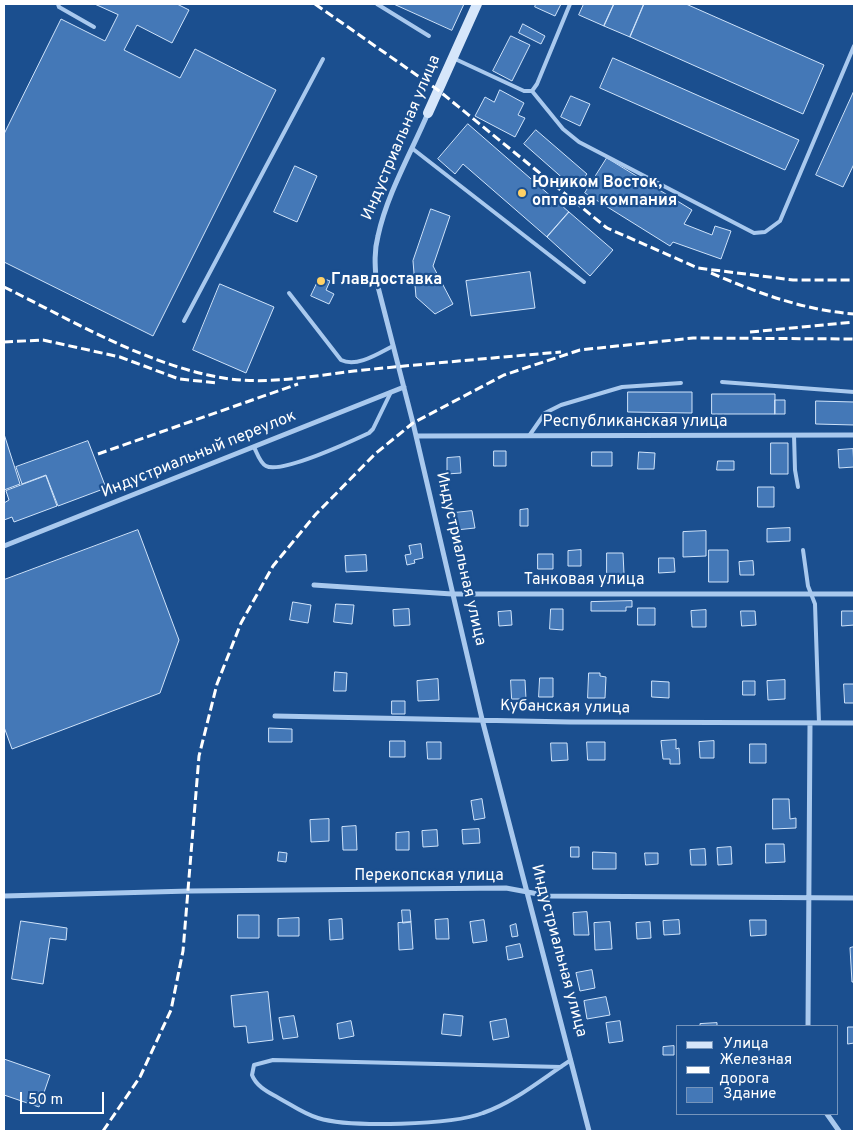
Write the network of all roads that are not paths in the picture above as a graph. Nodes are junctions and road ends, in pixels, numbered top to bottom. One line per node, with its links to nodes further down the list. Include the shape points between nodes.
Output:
1 (58, 4): 5 (lane)
2 (377, 4): 6 (lane)
3 (477, 4): 8 (street, Индустриальная улица)
4 (570, 4): 10 (lane)
5 (94, 27)
6 (429, 36)
7 (854, 46): 10 (lane, via 780,221 765,232 754,232 579,142 563,130)
8 (452, 58): 10 (lane, via 524,92); 11 (street, Индустриальная улица)
9 (323, 59): 15 (lane)
10 (532, 91)
11 (428, 113): 12 (street, Индустриальная улица)
12 (413, 149): 13 (lane); 16 (street, Индустриальная улица, via 388,204 375,257 379,294)
13 (584, 282)
14 (289, 293): 16 (lane, via 342,360 365,359)
15 (184, 322)
16 (393, 346): 19 (street, Индустриальная улица)
17 (722, 382): 21 (lane)
18 (681, 383): 25 (lane, via 622,387 561,405 545,413)
19 (404, 387): 20 (street, Индустриальный переулок); 24 (street, Индустриальная улица)
20 (391, 392): 26 (street, Индустриальный переулок); 26 (lane, via 373,430 301,461 269,468 263,465)
21 (854, 392)
22 (794, 435): 23 (street, Республиканская улица); 25 (street, Республиканская улица); 27 (lane)
23 (854, 435)
24 (416, 436): 25 (street, Республиканская улица); 31 (street, Индустриальная улица)
25 (529, 436)
26 (254, 447): 28 (street, Индустриальный переулок)
27 (798, 487)
28 (4, 546)
29 (803, 550): 32 (lane)
30 (314, 585): 31 (street, Танковая улица)
31 (452, 594): 32 (street, Танковая улица); 35 (street, Индустриальная улица)
32 (812, 594): 33 (street, Танковая улица); 37 (lane, via 817,627)
33 (854, 594)
34 (275, 716): 35 (street, Кубанская улица)
35 (482, 719): 36 (street, Кубанская улица); 39 (street, Индустриальная улица)
36 (810, 723): 37 (street, Кубанская улица); 41 (street)
37 (820, 723): 38 (street, Кубанская улица)
38 (854, 723)
39 (526, 891): 40 (street, Перекопская улица, via 506,888); 41 (street, Перекопская улица, via 549,896); 44 (street, Индустриальная улица)
40 (4, 896)
41 (808, 898): 42 (street, Перекопская улица); 43 (street)
42 (854, 898)
43 (808, 1025)
44 (571, 1060): 45 (lane); 47 (street, Индустриальная улица)
45 (561, 1067): 45 (lane, via 516,1097 484,1113 418,1122 368,1123 316,1118 264,1090 252,1075 254,1065 273,1060)
46 (828, 1115): 48 (street)
47 (589, 1131)
48 (839, 1131)

